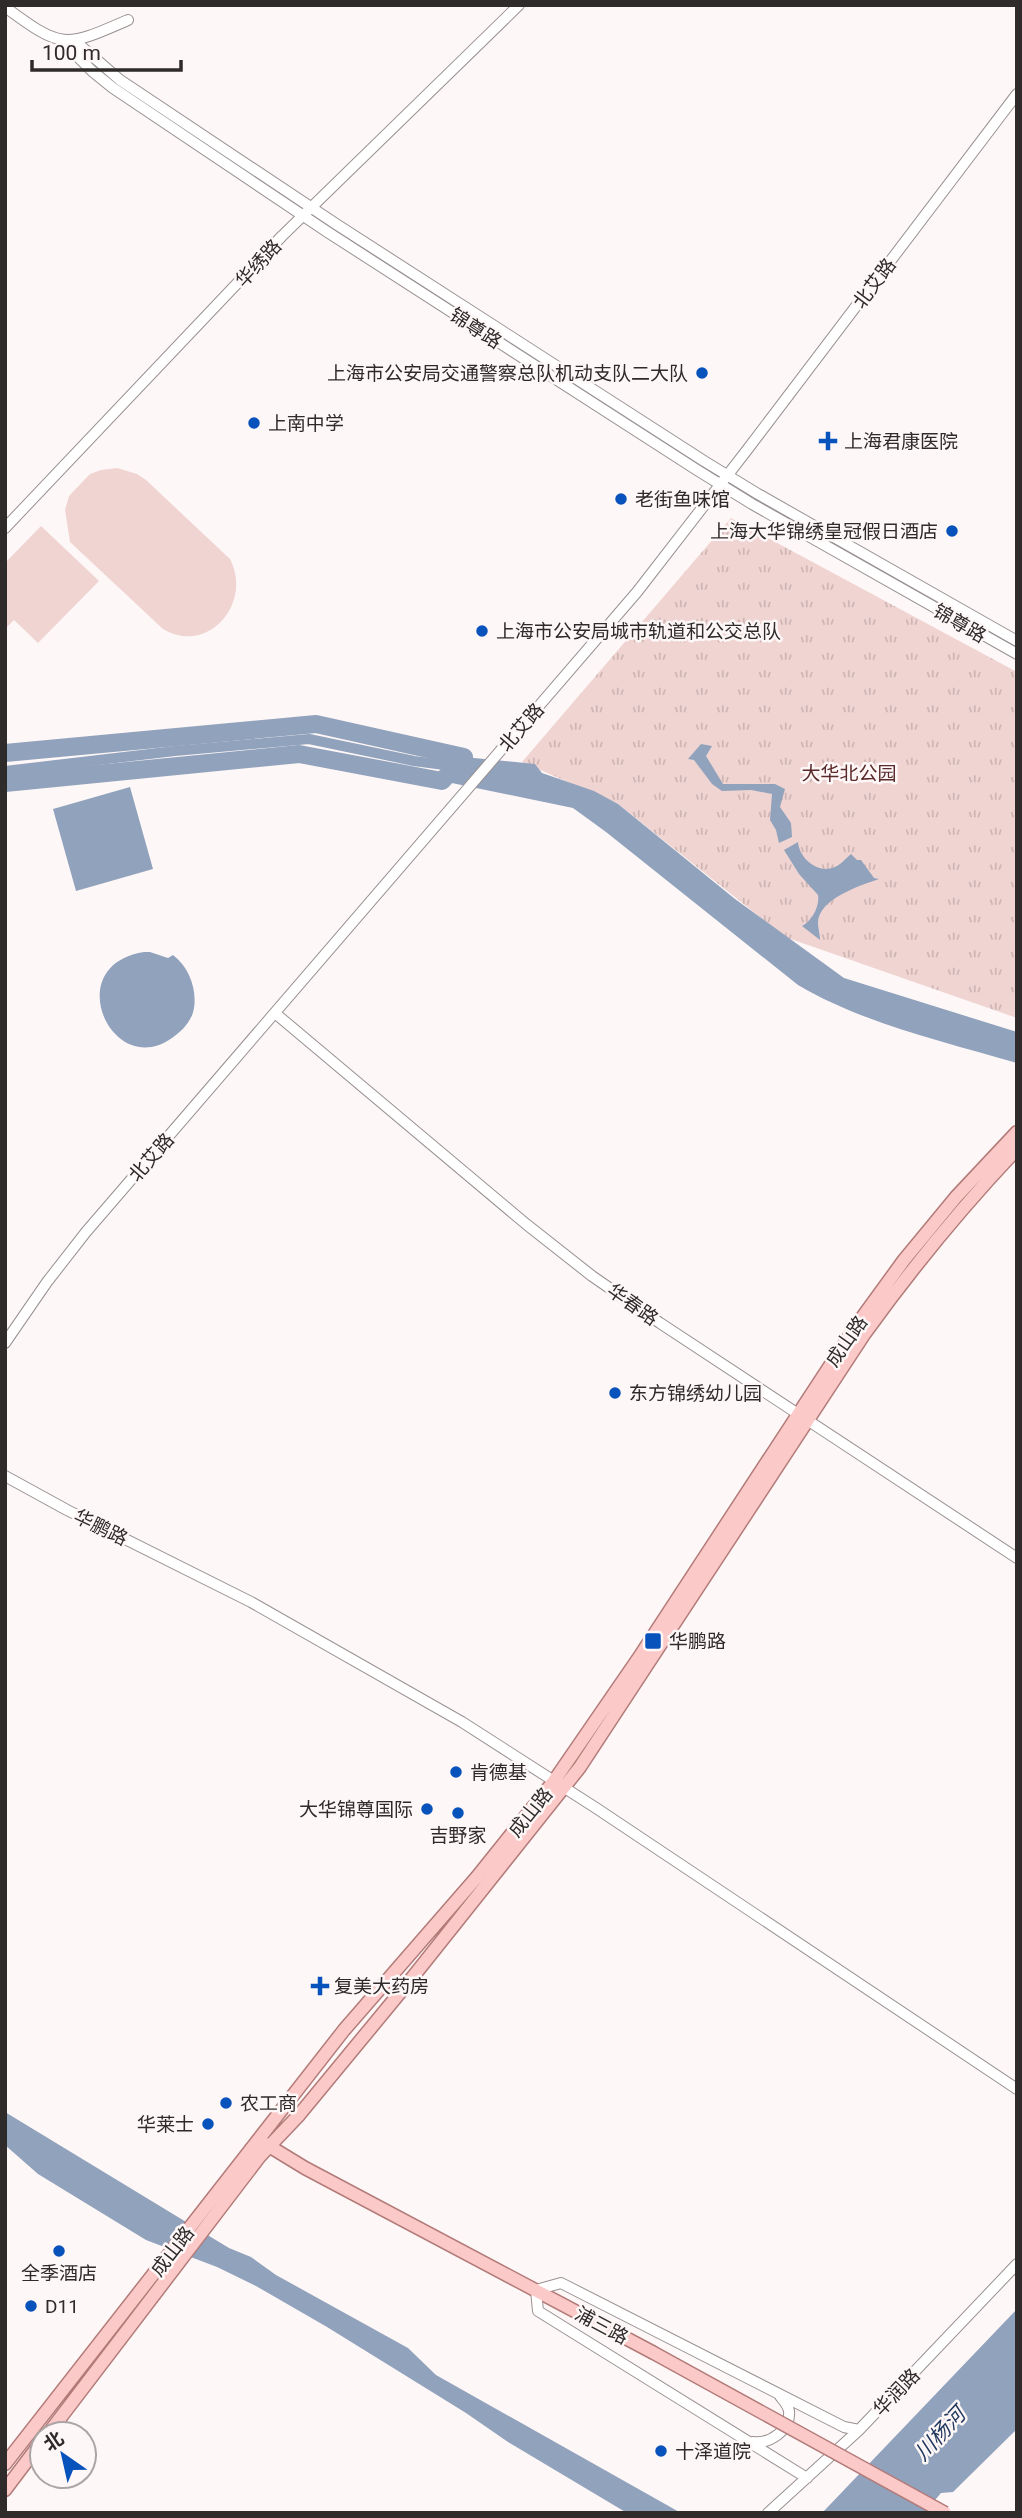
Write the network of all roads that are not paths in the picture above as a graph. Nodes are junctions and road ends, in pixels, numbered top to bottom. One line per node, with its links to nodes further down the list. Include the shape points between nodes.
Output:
1 (519, 5): 7 (street, 华绣路)
2 (5, 7): 4 (street, via 37,31)
3 (128, 20): 5 (street)
4 (61, 40): 5 (street); 8 (street, 锦尊路, via 113,88)
5 (75, 41): 7 (street, 锦尊路, via 120,80)
6 (1017, 94): 9 (street, 北艾路)
7 (311, 208): 8 (street, 华绣路); 9 (street, 锦尊路)
8 (303, 216): 10 (street, 锦尊路); 11 (street, 华绣路)
9 (728, 476): 10 (street, 北艾路); 12 (street, 锦尊路)
10 (721, 485): 13 (street, 锦尊路); 14 (street, 北艾路, via 637,592)
11 (5, 528)
12 (1017, 641)
13 (1017, 654)
14 (276, 1014): 17 (street, 北艾路, via 72,1250); 18 (street, 华春路, via 592,1276)
15 (1017, 1132): 18 (main road, 成山路, via 904,1260)
16 (1017, 1149): 18 (main road, 成山路, via 912,1268)
17 (5, 1343)
18 (802, 1416): 20 (street, 华春路); 21 (main road, 成山路, via 638,1659)
19 (5, 1476): 21 (street, 华鹏路, via 262,1608 462,1722)
20 (1017, 1558)
21 (560, 1785): 22 (street, 华鹏路); 23 (main road, 成山路, via 344,2030); 23 (main road, 成山路, via 412,1978 299,2115)
22 (1017, 2089)
23 (264, 2143): 25 (main road, 成山路); 26 (main road, 浦三路)
24 (1017, 2264): 29 (street, 华润路)
25 (169, 2265): 28 (main road, 成山路); 32 (main road, 成山路)
26 (536, 2290): 27 (street, via 561,2283); 30 (street, via 538,2311); 36 (main road, 浦三路, bridge)
27 (777, 2393): 29 (street); 30 (street, via 789,2408 789,2418 776,2438 764,2444)
28 (58, 2420)
29 (859, 2430): 33 (street, 华润路)
30 (749, 2442): 33 (street)
31 (28, 2460): 34 (main road)
32 (5, 2464)
33 (807, 2478): 35 (street, 华润路)
34 (5, 2490)
35 (768, 2513)
36 (945, 2513)

